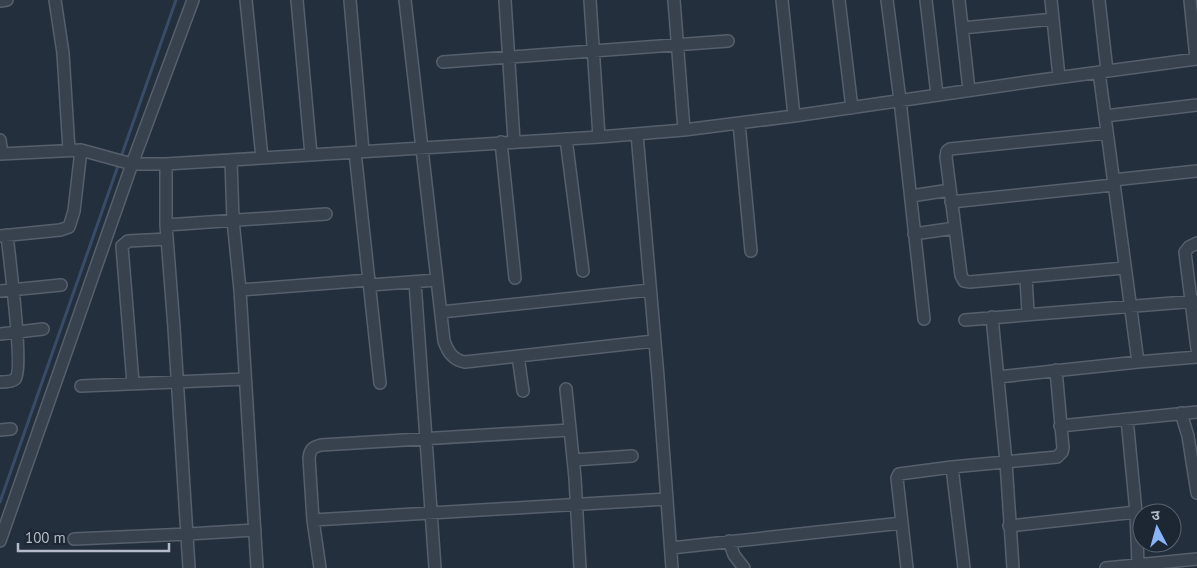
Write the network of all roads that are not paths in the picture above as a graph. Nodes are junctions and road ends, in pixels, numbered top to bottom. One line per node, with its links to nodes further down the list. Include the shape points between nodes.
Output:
1 (7, 0): 19 (street)
2 (55, 0): 47 (street, via 63,53)
3 (193, 0): 54 (street)
4 (246, 0): 52 (street)
5 (298, 0): 51 (street)
6 (350, 0): 49 (street)
7 (405, 0): 46 (street)
8 (505, 0): 25 (street)
9 (590, 0): 24 (street)
10 (674, 0): 23 (street)
11 (782, 0): 35 (street)
12 (840, 0): 34 (street)
13 (887, 0): 32 (street)
14 (926, 0): 31 (street)
15 (959, 0): 21 (street)
16 (1050, 0): 20 (street)
17 (1099, 0): 28 (street)
18 (1190, 0): 26 (street)
19 (0, 1)
20 (1053, 19): 21 (street); 29 (street)
21 (962, 28): 30 (street)
22 (728, 41): 23 (street)
23 (678, 45): 24 (street); 38 (street)
24 (594, 51): 25 (street); 41 (street)
25 (508, 58): 27 (street); 44 (street)
26 (1196, 59): 28 (street)
27 (443, 62)
28 (1103, 71): 29 (street); 36 (street)
29 (1059, 77): 30 (street)
30 (969, 90): 31 (street)
31 (937, 95): 32 (street)
32 (900, 100): 34 (street); 58 (street)
33 (1197, 105): 36 (street)
34 (852, 108): 35 (street)
35 (794, 116): 37 (street)
36 (1105, 116): 39 (street)
37 (739, 123): 38 (street); 68 (street)
38 (684, 130): 40 (street)
39 (1107, 133): 57 (street); 59 (street, via 950,149 946,157)
40 (637, 134): 41 (street); 79 (street)
41 (599, 137): 42 (street)
42 (566, 139): 44 (street); 70 (street)
43 (0, 140): 50 (street)
44 (514, 141): 45 (street)
45 (501, 142): 46 (street); 72 (street)
46 (422, 147): 49 (street); 73 (street)
47 (69, 150): 48 (street); 50 (street)
48 (81, 150): 54 (street); 65 (street, via 69,227)
49 (359, 151): 51 (street); 74 (street)
50 (1, 154)
51 (311, 155): 52 (street)
52 (262, 158): 53 (street)
53 (232, 160): 55 (street); 61 (street)
54 (130, 164): 55 (street); 128 (street)
55 (166, 164): 62 (street)
56 (1197, 170): 57 (street)
57 (1113, 182): 59 (street); 69 (street)
58 (911, 196): 59 (street); 64 (street)
59 (951, 196): 63 (street)
60 (326, 214): 61 (street)
61 (234, 220): 62 (street); 78 (street)
62 (166, 224): 66 (street)
63 (955, 228): 64 (street); 71 (street, via 964,281)
64 (914, 234): 86 (street)
65 (4, 235): 77 (street)
66 (167, 239): 100 (street); 101 (street, via 128,240 122,246)
67 (1197, 244): 81 (street, via 1185,252)
68 (751, 251)
69 (1124, 268): 71 (street); 82 (street)
70 (582, 271)
71 (1026, 277): 84 (street)
72 (515, 278)
73 (437, 280): 75 (street); 83 (street)
74 (370, 282): 75 (street); 78 (street); 102 (street)
75 (415, 282): 111 (street)
76 (61, 285): 77 (street)
77 (13, 290): 80 (street); 89 (street)
78 (240, 290): 98 (street)
79 (650, 290): 83 (street); 91 (street)
80 (0, 291)
81 (1194, 301): 82 (street); 92 (street)
82 (1131, 305): 84 (street); 95 (street)
83 (441, 312): 93 (street, via 444,341 458,361)
84 (1028, 313): 85 (street)
85 (992, 317): 87 (street); 97 (street)
86 (924, 319)
87 (965, 320)
88 (43, 329): 89 (street)
89 (17, 332): 90 (street); 99 (street, via 18,373 14,380)
90 (0, 334)
91 (654, 341): 93 (street); 117 (street)
92 (1197, 349)
93 (518, 356): 105 (street)
94 (1197, 357): 95 (street)
95 (1138, 362): 96 (street)
96 (1056, 370): 97 (street); 109 (street)
97 (998, 377): 114 (street)
98 (245, 379): 100 (street); 125 (street)
99 (0, 382)
100 (177, 382): 101 (street); 126 (street)
101 (132, 383): 103 (street)
102 (380, 383)
103 (81, 386)
104 (566, 389): 110 (street)
105 (523, 390)
106 (1197, 412): 107 (street)
107 (1181, 413): 108 (street); 116 (street)
108 (1127, 419): 109 (street); 118 (street)
109 (1060, 426): 114 (street, via 1063,448 1057,457)
110 (570, 430): 111 (street); 113 (street)
111 (425, 440): 121 (street); 122 (street, via 314,447 309,458)
112 (632, 456): 113 (street)
113 (573, 460): 119 (street)
114 (1006, 462): 115 (street); 124 (street)
115 (952, 467): 123 (street, via 899,474); 142 (street)
116 (1197, 493)
117 (667, 499): 119 (street); 130 (street)
118 (1135, 503)
119 (576, 505): 121 (street); 138 (street)
120 (1132, 512): 124 (street)
121 (432, 513): 122 (street); 137 (street)
122 (313, 520): 136 (street)
123 (902, 523): 129 (street); 141 (street)
124 (1009, 526): 143 (street)
125 (255, 530): 126 (street); 135 (street)
126 (188, 534): 127 (street); 134 (street)
127 (74, 539)
128 (0, 541)
129 (729, 541): 130 (street); 140 (street)
130 (671, 548): 139 (street)
131 (1138, 553): 133 (street)
132 (1197, 559): 133 (street)
133 (1138, 565): 144 (street)
134 (189, 568)
135 (258, 568)
136 (320, 568)
137 (435, 568)
138 (580, 568)
139 (672, 568)
140 (744, 568)
141 (907, 568)
142 (964, 568)
143 (1014, 568)
144 (1106, 568)

